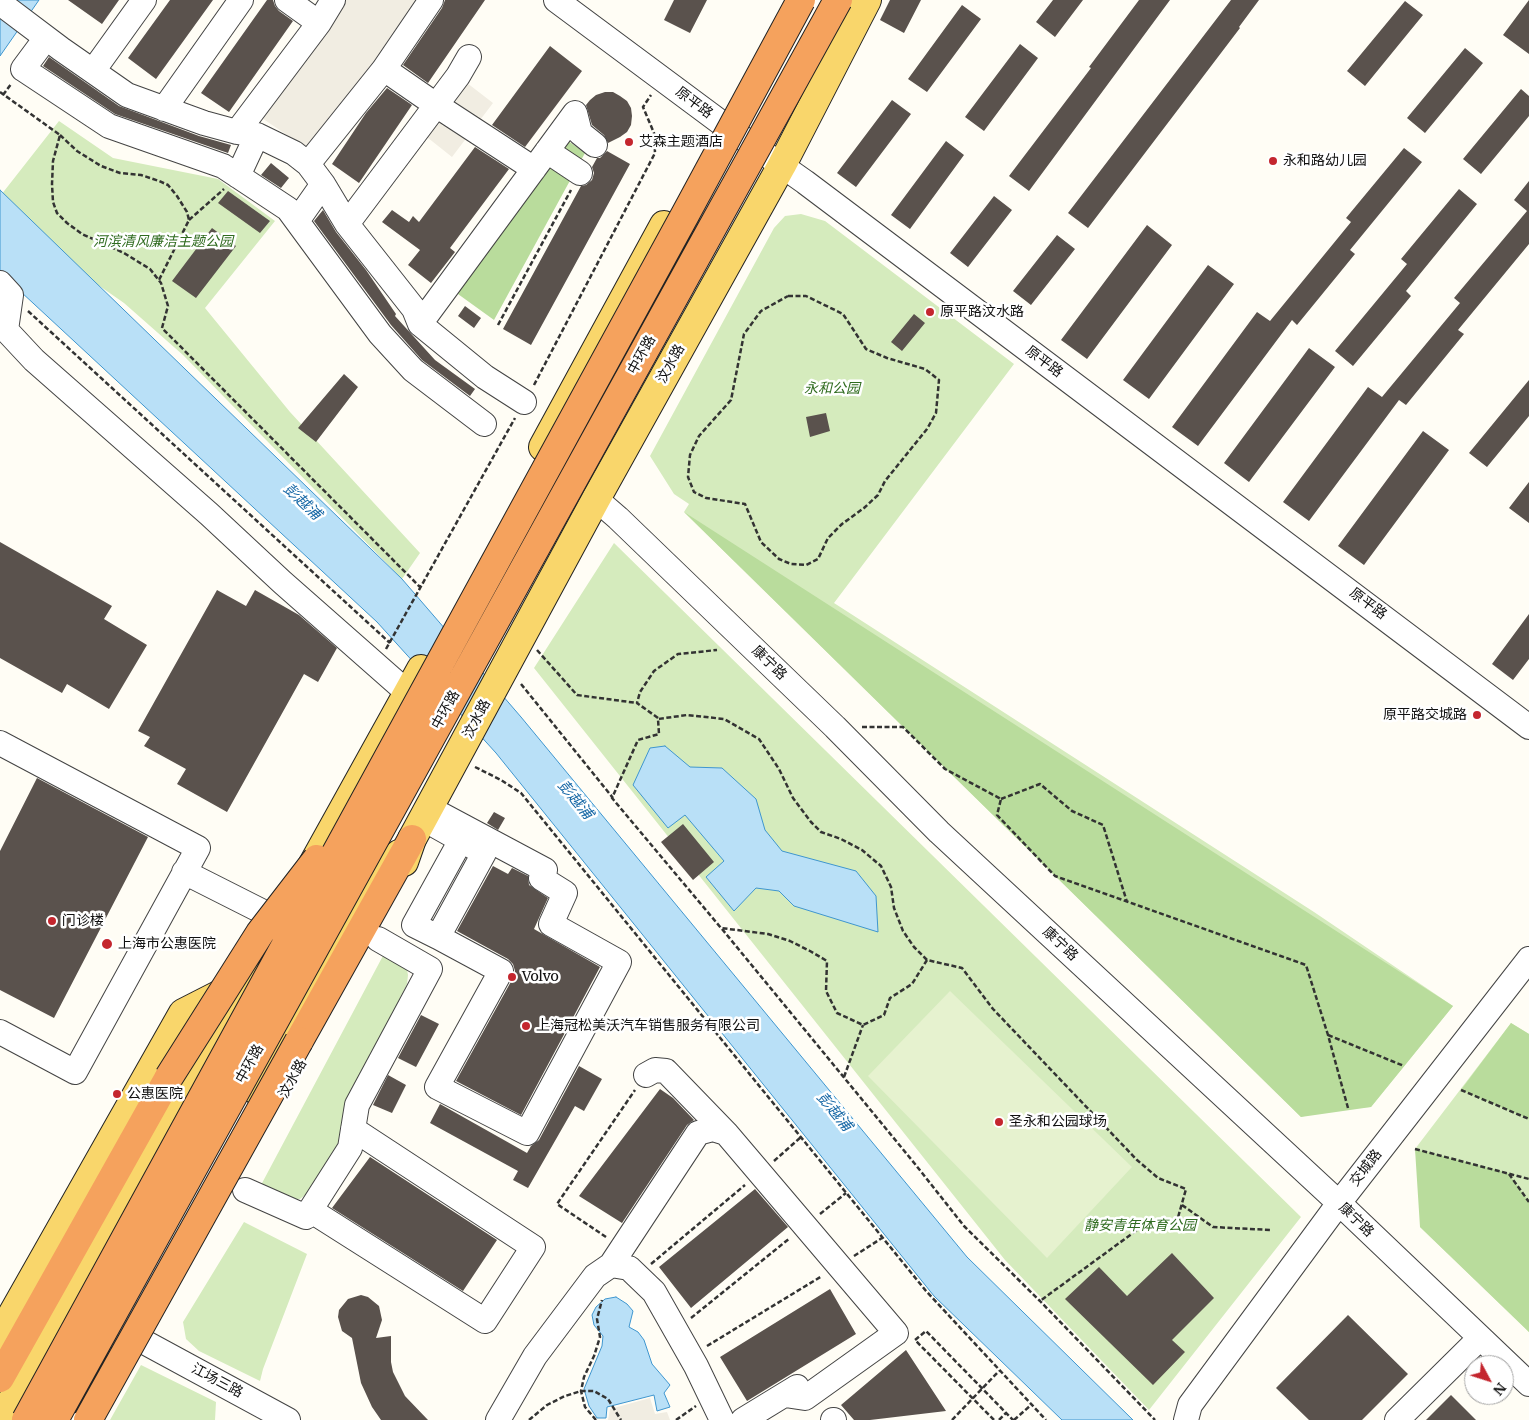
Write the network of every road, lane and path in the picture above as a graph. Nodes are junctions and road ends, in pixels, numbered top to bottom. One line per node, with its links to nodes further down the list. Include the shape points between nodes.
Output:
1 (144, 0): 18 (street)
2 (241, 0): 22 (street)
3 (287, 0): 14 (street)
4 (333, 0): 14 (street)
5 (431, 0): 17 (street)
6 (556, 0): 19 (street, 原平路)
7 (786, 0): 24 (main road)
8 (801, 0): 58 (highway, 中环路, bridge)
9 (812, 0): 24 (main road)
10 (828, 0): 24 (main road)
11 (838, 0): 124 (highway, 中环路, bridge)
12 (867, 0): 29 (main road, 汶水路)
13 (0, 3): 15 (street)
14 (319, 23): 23 (street)
15 (46, 38): 18 (street); 31 (street, via 23,69 109,126 223,166)
16 (469, 57): 21 (street)
17 (384, 69): 21 (street); 28 (street)
18 (93, 71): 22 (street, via 127,95)
19 (662, 79): 24 (street, 原平路); 42 (path, via 644,107 654,133 655,154)
20 (0, 92): 25 (path)
21 (436, 105): 27 (street); 35 (street)
22 (164, 109): 23 (street)
23 (247, 134): 28 (street, via 294,153); 31 (street)
24 (736, 134): 29 (street, 原平路); 41 (main road); 43 (main road); 47 (main road)
25 (60, 135): 33 (path, via 77,151 101,166 168,185); 36 (path, via 53,161 52,184 57,213 82,234 150,269)
26 (595, 145): 27 (street, via 580,133 575,113)
27 (540, 160): 30 (street); 39 (street)
28 (308, 164): 32 (street)
29 (782, 165): 45 (main road, 汶水路); 55 (street, 原平路)
30 (580, 173): 40 (path)
31 (238, 176): 33 (path); 34 (street, via 288,209)
32 (323, 184): 34 (street); 35 (street)
33 (189, 220): 36 (path)
34 (297, 221): 44 (street, via 380,334 406,363)
35 (347, 224): 39 (street, via 414,309)
36 (159, 280): 46 (path, via 168,306 162,328)
37 (5, 289): 46 (path, via 390,643); 51 (street, via 6,330 34,360 375,666)
38 (788, 296): 38 (path, via 761,311 744,334 731,400 699,436 690,455 688,477 694,492 706,498 746,504 762,542 778,559 806,566 818,560 835,531 878,495 885,481 927,430 936,413 939,380 925,369 866,349 836,310 806,296)
39 (420, 324): 42 (street, via 485,377)
40 (498, 325)
41 (617, 357): 43 (main road); 47 (main road)
42 (524, 402): 46 (path)
43 (565, 406): 47 (main road)
44 (484, 424)
45 (596, 499): 48 (main road, 汶水路); 54 (street, 康宁路)
46 (421, 588)
47 (474, 610): 51 (main road); 51 (main road)
48 (527, 647): 52 (path, via 577,695); 57 (main road, 汶水路)
49 (717, 650): 52 (path, via 678,654 654,671 640,692)
50 (518, 681): 59 (path)
51 (419, 701): 61 (main road); 63 (main road); 72 (main road)
52 (637, 703): 53 (path)
53 (658, 718): 59 (path, via 659,734 638,740); 71 (path, via 724,719 758,739 811,822 821,832 862,850 882,866 903,931)
54 (835, 727): 60 (path, via 902,727 945,769); 94 (street, 康宁路, via 939,832)
55 (1529, 727)
56 (0, 744): 64 (street, via 198,848)
57 (467, 752): 62 (main road, 汶水路); 86 (path, via 522,793)
58 (370, 790): 112 (highway, bridge, via 260,933 168,1077); 122 (highway, 中环路, bridge)
59 (612, 798): 67 (path)
60 (1001, 798): 65 (path, via 997,815 1056,876); 65 (path, via 1040,784 1072,811 1103,826)
61 (346, 804): 63 (main road); 66 (main road)
62 (412, 839): 77 (highway); 107 (main road, 汶水路, via 387,908)
63 (346, 850): 122 (main road, via 145,1215)
64 (184, 872): 66 (street); 75 (street, via 75,1072)
65 (1127, 902): 76 (path, via 1306,965)
66 (281, 922): 73 (main road)
67 (722, 928): 74 (path, via 768,934 790,941 827,961 826,991 837,1013); 80 (path)
68 (438, 937): 68 (street, via 501,972 437,1087 527,1133 619,962 551,924 565,893 541,878 545,870 439,821 461,840 484,853)
69 (378, 939): 84 (street, via 430,969 358,1105)
70 (1529, 959): 94 (street, 交城路)
71 (928, 960): 74 (path, via 912,984 890,998 884,1015); 95 (path, via 962,968 993,1009 1137,1160 1158,1178 1186,1189)
72 (288, 979): 77 (main road); 123 (main road)
73 (247, 981): 105 (main road, via 183,1013); 121 (main road)
74 (863, 1025): 80 (path)
75 (0, 1032)
76 (1328, 1035): 78 (path); 82 (path)
77 (291, 1041): 110 (main road); 126 (highway, bridge)
78 (1404, 1066)
79 (646, 1075): 85 (street, via 655,1070 666,1071); 100 (path, via 558,1204)
80 (844, 1077): 103 (path, via 964,1226)
81 (1461, 1090): 83 (path)
82 (1348, 1108)
83 (1529, 1119)
84 (353, 1129): 96 (street, via 350,1148); 96 (street, via 533,1247 485,1321)
85 (726, 1133): 88 (street); 100 (street, via 713,1129 698,1133)
86 (801, 1137): 88 (path); 92 (path)
87 (1415, 1149): 89 (path)
88 (759, 1173): 97 (street); 102 (path)
89 (1508, 1173): 90 (path); 93 (path)
90 (1529, 1179)
91 (245, 1190): 96 (street, via 306,1217)
92 (846, 1193): 97 (path); 99 (path)
93 (1529, 1202)
94 (1339, 1203): 106 (street, 康宁路); 120 (street, 交城路)
95 (1182, 1205): 98 (path, via 1213,1227); 103 (path, via 1177,1221 1148,1222)
96 (310, 1210)
97 (805, 1226): 101 (street); 104 (path)
98 (1270, 1230)
99 (882, 1238): 101 (path); 111 (path)
100 (616, 1256): 102 (street); 115 (path, via 597,1319 600,1337); 128 (street, via 595,1276 535,1356)
101 (838, 1266): 109 (path); 116 (street, via 896,1333 805,1398)
102 (637, 1276): 104 (street, via 654,1292)
103 (1040, 1301): 139 (path)
104 (676, 1330): 109 (street)
105 (0, 1336)
106 (1480, 1338): 113 (street, 康宁路); 140 (street)
107 (146, 1343): 110 (main road); 127 (street, 江场三路)
108 (861, 1347): 116 (street)
109 (690, 1356): 132 (street)
110 (111, 1357): 125 (main road)
111 (999, 1370): 114 (path); 118 (path)
112 (0, 1378)
113 (1529, 1384)
114 (982, 1388): 117 (path); 117 (path, via 926,1331 915,1340); 119 (path)
115 (581, 1392): 129 (path, via 547,1405); 130 (path, via 585,1407); 131 (path, via 594,1391 608,1398)
116 (784, 1395): 133 (street)
117 (972, 1398): 134 (path); 135 (path)
118 (1031, 1405): 137 (path); 138 (path)
119 (1006, 1413): 136 (path); 137 (path)
120 (1188, 1413)
121 (1, 1420)
122 (26, 1420)
123 (46, 1420)
124 (54, 1420)
125 (74, 1420)
126 (88, 1420)
127 (288, 1420)
128 (498, 1420)
129 (529, 1420)
130 (596, 1420)
131 (622, 1420)
132 (722, 1420)
133 (744, 1420)
134 (952, 1420)
135 (994, 1420)
136 (999, 1420)
137 (1013, 1420)
138 (1046, 1420)
139 (1155, 1420)
140 (1397, 1420)

